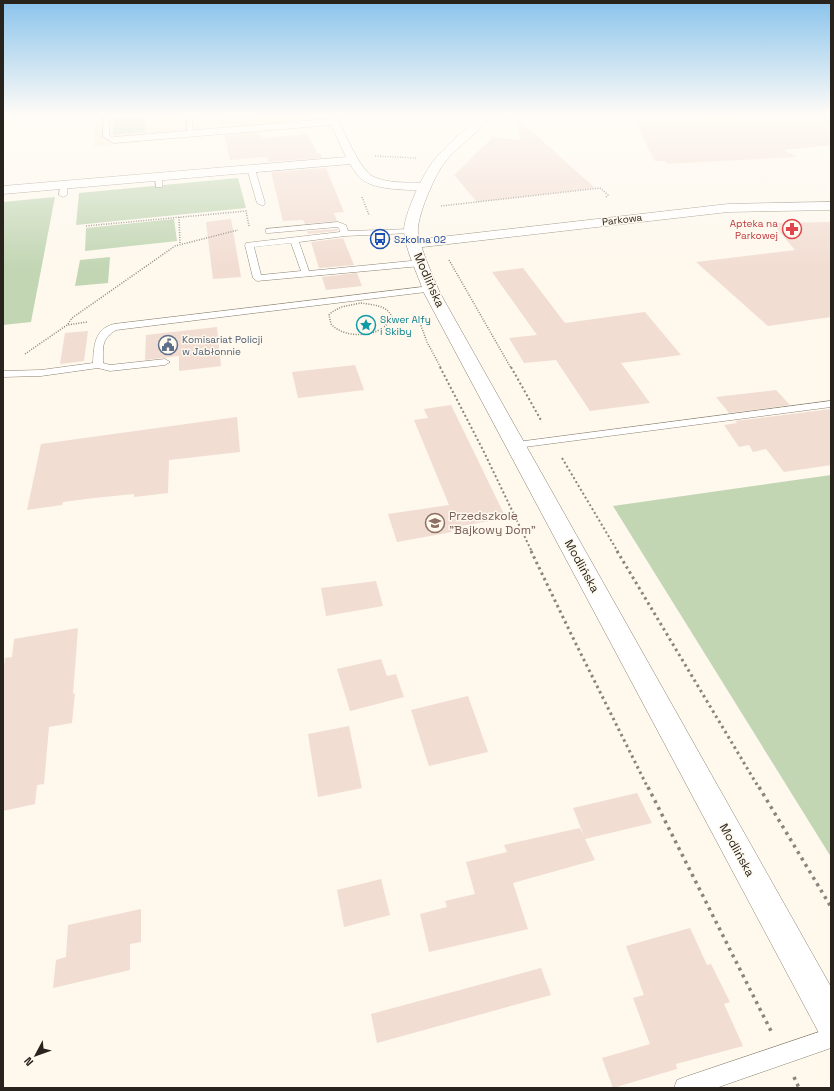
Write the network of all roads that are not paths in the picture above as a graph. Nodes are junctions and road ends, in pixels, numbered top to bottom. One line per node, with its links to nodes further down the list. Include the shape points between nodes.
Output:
1 (277, 166): 4 (street)
2 (357, 166): 5 (street, via 367,177)
3 (436, 166): 5 (street, Modlińska)
4 (251, 169): 6 (street, via 64,190); 7 (lane)
5 (425, 186): 11 (street, Modlińska, via 416,208)
6 (3, 190)
7 (261, 203)
8 (831, 206): 11 (street, Parkowa, via 728,208)
9 (269, 231): 10 (lane, via 338,224 343,227)
10 (345, 234): 11 (lane); 12 (lane)
11 (413, 237): 13 (street, Modlińska)
12 (294, 239): 14 (lane); 14 (lane, via 249,244 257,278)
13 (420, 263): 14 (lane); 15 (street, Modlińska)
14 (306, 273)
15 (431, 289): 17 (lane, via 114,327 103,333 99,339); 20 (street, Modlińska)
16 (165, 362): 17 (lane, via 110,368)
17 (98, 365): 18 (lane, via 42,373)
18 (3, 374)
19 (831, 404): 20 (lane)
20 (517, 445): 21 (street, Modlińska)
21 (831, 1021)
22 (831, 1038): 23 (lane)
23 (685, 1088)

